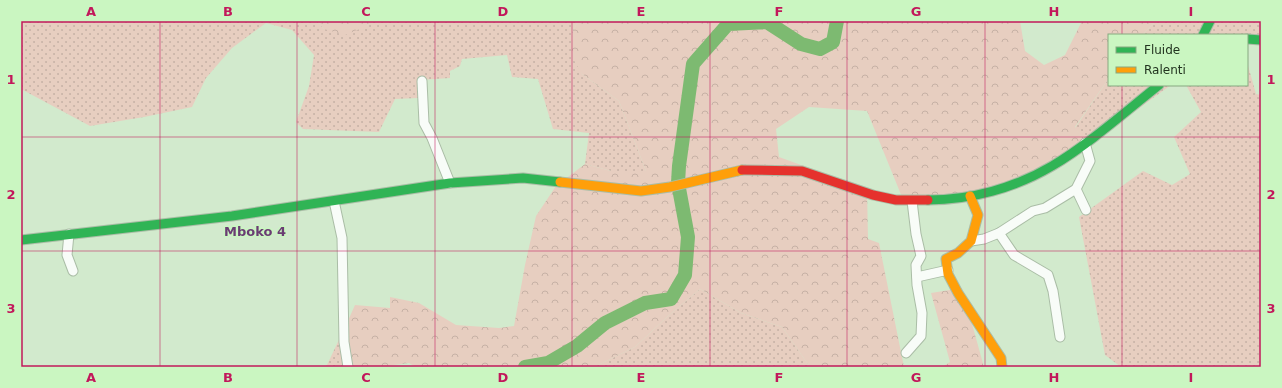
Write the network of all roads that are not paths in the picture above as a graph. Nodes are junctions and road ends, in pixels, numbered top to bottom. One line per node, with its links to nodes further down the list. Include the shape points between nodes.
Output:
1 (1210, 21): 2 (main road)
2 (1204, 34)
3 (1248, 39): 4 (main road)
4 (1261, 40)
5 (422, 81): 8 (street, via 424,123)
6 (1158, 86): 7 (main road)
7 (1085, 143): 9 (street, via 1090,161); 10 (main road, via 1052,166 1008,187)
8 (450, 183): 11 (main road); 12 (main road, via 523,178 641,191 670,187 745,169 786,170 802,171 873,195)
9 (1076, 189): 13 (street); 14 (street, via 1045,208 1033,211)
10 (970, 196): 12 (main road); 17 (main road, via 978,215)
11 (334, 201): 15 (main road, via 232,216); 23 (street, via 342,238 344,342)
12 (912, 201): 20 (street, via 921,256 916,265)
13 (1086, 210)
14 (999, 233): 17 (street); 21 (street, via 1014,256 1048,275)
15 (69, 234): 16 (main road); 19 (street, via 67,255)
16 (21, 240)
17 (971, 241): 18 (main road, via 958,253 946,259)
18 (948, 270): 20 (street); 24 (main road, via 958,292 1001,358)
19 (73, 271)
20 (917, 277): 22 (street, via 922,313 921,336)
21 (1060, 337)
22 (906, 354)
23 (348, 367)
24 (1002, 367)

